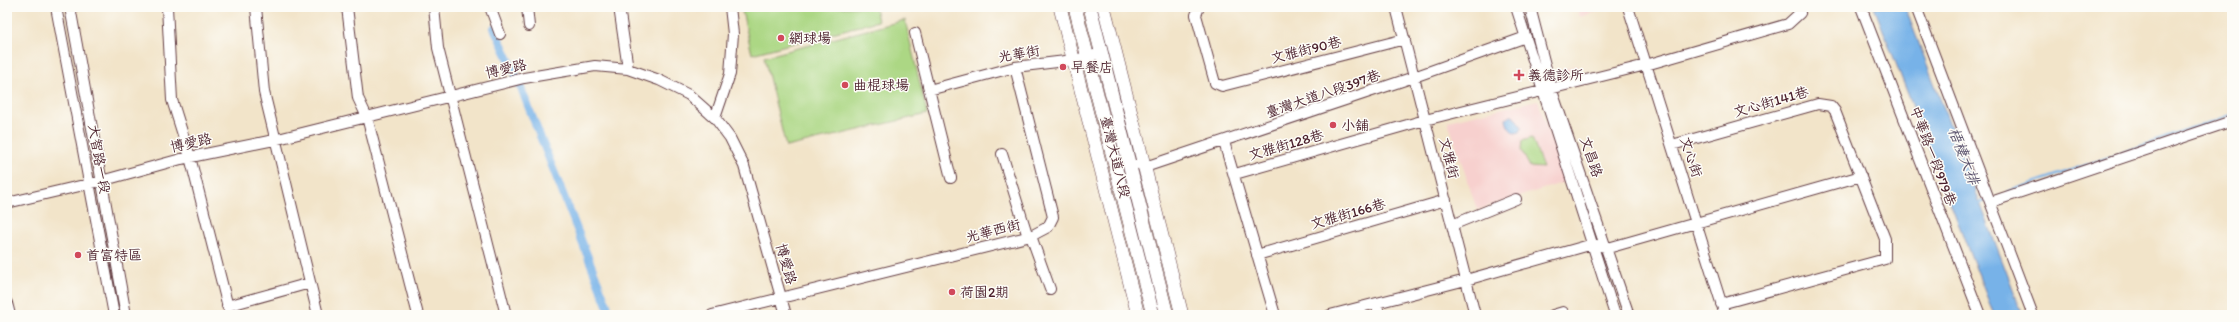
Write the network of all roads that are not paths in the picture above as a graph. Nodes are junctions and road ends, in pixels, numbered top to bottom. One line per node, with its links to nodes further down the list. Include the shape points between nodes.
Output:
1 (56, 7): 54 (street, 大智路一段)
2 (70, 7): 53 (street, 大智路一段)
3 (167, 7): 47 (street, via 172,100)
4 (256, 7): 43 (street, via 264,92)
5 (347, 7): 39 (street, via 358,98)
6 (434, 7): 38 (street, via 438,48)
7 (490, 7): 25 (street)
8 (527, 7): 23 (street)
9 (619, 7): 34 (street)
10 (730, 7): 40 (street, via 734,34 730,74)
11 (1060, 7): 31 (main road, 臺灣大道八段)
12 (1075, 7): 30 (main road, 臺灣大道八段)
13 (1090, 7): 29 (main road, 臺灣大道八段)
14 (1104, 7): 28 (main road, 臺灣大道八段)
15 (1199, 7): 27 (street, 文雅街90巷, via 1196,15 1215,83 1222,86)
16 (1396, 7): 27 (street, 文雅街)
17 (1516, 7): 26 (street, 文昌路)
18 (1530, 7): 36 (street, 文昌路)
19 (1628, 7): 32 (street, 文心街)
20 (1797, 7): 32 (street, 文雅街128巷, via 1800,14 1788,24)
21 (1861, 7): 92 (street, 中華路一段979巷)
22 (1916, 7): 57 (street)
23 (529, 26)
24 (914, 33): 37 (street)
25 (500, 34)
26 (1526, 37): 35 (street, 臺灣大道八段397巷); 36 (street, 文昌路)
27 (1404, 39): 35 (street, 文雅街)
28 (1115, 49): 29 (street, 光華街); 49 (main road, 臺灣大道八段)
29 (1101, 53): 30 (street, 光華街); 48 (main road, 臺灣大道八段)
30 (1088, 56): 31 (street, 光華街); 82 (main road, 臺灣大道八段)
31 (1074, 60): 33 (street, 光華街); 81 (main road, 臺灣大道八段)
32 (1646, 65): 36 (street, 文雅街128巷); 45 (street, 文心街)
33 (1015, 67): 37 (street, 光華街); 61 (street, 光華西街, via 1053,217 1048,227)
34 (628, 69): 38 (street, 博愛路, via 595,66 524,78); 40 (street, 博愛路, via 659,80 689,95)
35 (1414, 77): 41 (street, 文雅街); 44 (street, 臺灣大道八段397巷)
36 (1546, 89): 41 (street, 文雅街128巷); 62 (street, 文昌路); 63 (street, 文昌路)
37 (929, 90): 52 (street)
38 (451, 96): 39 (street, 博愛路); 78 (street)
39 (367, 117): 43 (street, 博愛路); 77 (street)
40 (716, 118): 68 (street, 博愛路, via 730,138 744,166)
41 (1425, 120): 50 (street, 文雅街128巷); 56 (street, 文雅街)
42 (2232, 121): 57 (street)
43 (274, 140): 47 (street, 博愛路); 66 (street)
44 (1224, 142): 49 (street, 臺灣大道八段397巷); 50 (street)
45 (1672, 145): 51 (street, 文心街141巷, via 1825,103 1835,111); 59 (street, 文心街)
46 (1002, 154): 61 (street)
47 (190, 157): 53 (street, 博愛路); 72 (street)
48 (1128, 159): 49 (street); 83 (main road, 臺灣大道八段)
49 (1144, 167): 84 (main road, 臺灣大道八段)
50 (1235, 174): 64 (street, 文雅街128巷)
51 (1861, 176): 59 (street); 71 (street, 文心街141巷, via 1885,239 1885,259)
52 (951, 178)
53 (102, 181): 54 (street, 博愛路); 75 (street, 大智路一段)
54 (89, 184): 58 (street, 博愛路); 74 (street, 大智路一段)
55 (1516, 199): 60 (street)
56 (1446, 200): 60 (street, 文雅街); 64 (street, 文雅街166巷)
57 (1991, 202): 93 (street)
58 (7, 203)
59 (1697, 222): 63 (street); 71 (street, 文心街)
60 (1452, 225): 65 (street, 文雅街)
61 (1030, 236): 67 (street); 68 (street, 光華西街)
62 (1593, 244): 63 (street); 65 (street); 89 (street, 文昌路)
63 (1608, 248): 90 (street, 文昌路)
64 (1257, 254): 85 (street, 文雅街128巷)
65 (1466, 280): 70 (street); 88 (street, 文雅街)
66 (310, 283): 72 (street); 76 (street)
67 (1050, 289)
68 (782, 298): 79 (street, 光華西街); 80 (street, 博愛路)
69 (7, 303): 73 (street)
70 (1376, 304): 86 (street); 87 (street)
71 (1721, 304): 91 (street, 文心街)
72 (228, 310)
73 (10, 315)
74 (114, 315)
75 (126, 315)
76 (318, 315)
77 (418, 315)
78 (506, 315)
79 (712, 315)
80 (786, 315)
81 (1138, 315)
82 (1153, 315)
83 (1167, 315)
84 (1182, 315)
85 (1274, 315)
86 (1330, 315)
87 (1379, 315)
88 (1475, 315)
89 (1615, 315)
90 (1629, 315)
91 (1725, 315)
92 (1980, 315)
93 (2033, 315)

